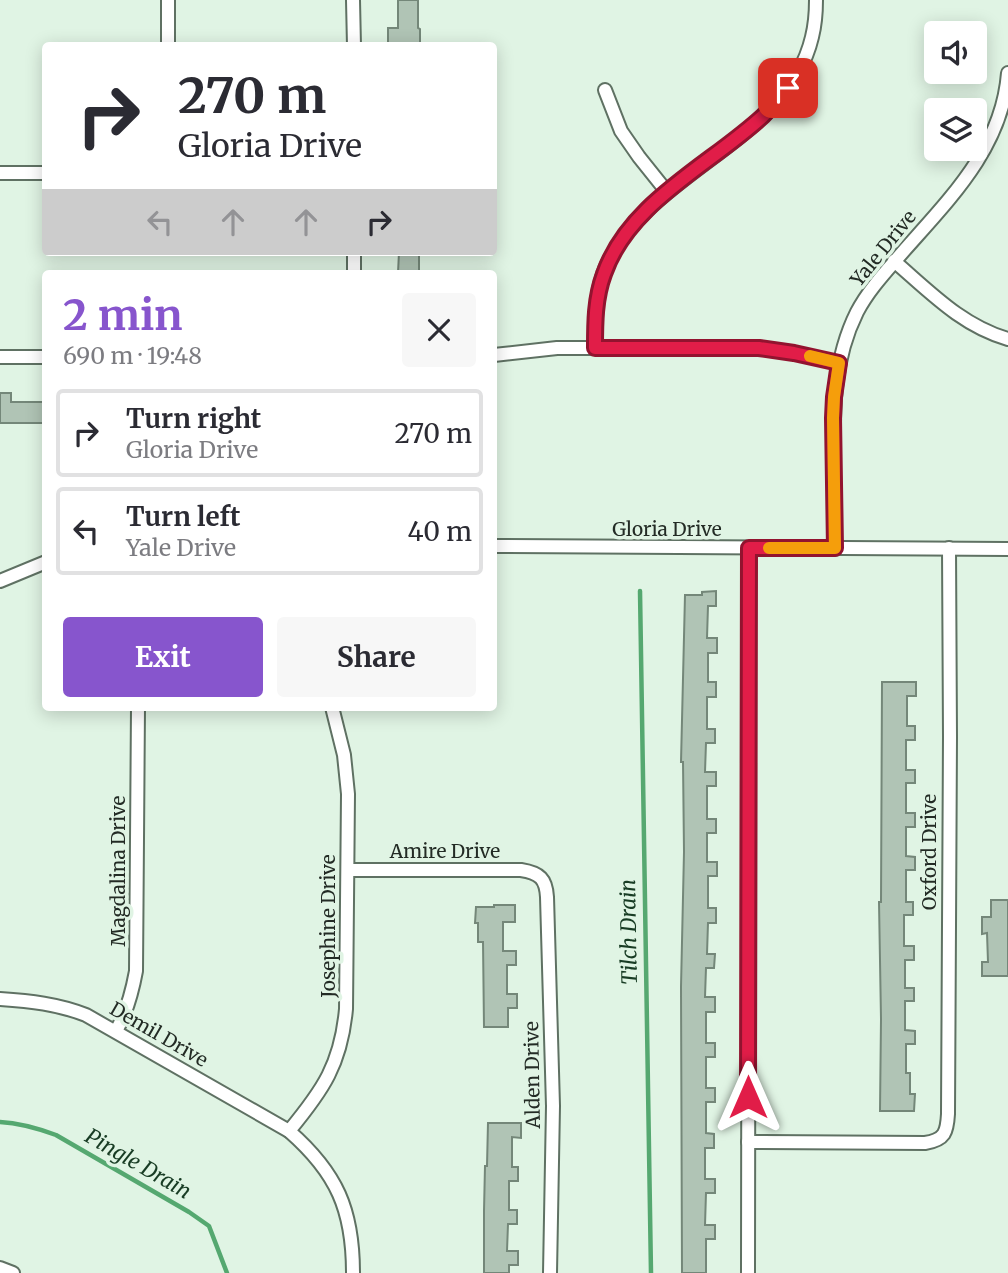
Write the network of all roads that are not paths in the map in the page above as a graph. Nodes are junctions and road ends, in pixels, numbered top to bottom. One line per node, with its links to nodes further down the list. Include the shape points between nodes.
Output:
1 (168, 0): 4 (street)
2 (354, 0): 5 (street)
3 (816, 0): 10 (street, via 812,38 788,88 764,116)
4 (168, 42)
5 (354, 42)
6 (1008, 73): 11 (street, Yale Drive, via 999,116 977,163)
7 (605, 90): 10 (street, via 621,131)
8 (0, 173): 9 (street)
9 (42, 173)
10 (667, 192): 13 (street, via 628,230 604,271 596,302)
11 (894, 261): 12 (street, via 956,314); 17 (street, Yale Drive, via 867,294)
12 (1008, 339)
13 (595, 348): 14 (street); 17 (street, via 759,348)
14 (497, 355)
15 (0, 357): 16 (street)
16 (42, 357)
17 (839, 363): 20 (street, Yale Drive, via 833,418)
18 (497, 546): 19 (street, Gloria Drive)
19 (749, 548): 20 (street, Gloria Drive); 32 (street)
20 (835, 548): 21 (street, Gloria Drive)
21 (949, 548): 22 (street, Gloria Drive); 32 (street, Oxford Drive, via 946,1131 935,1142 925,1143)
22 (1008, 549)
23 (42, 564): 24 (street)
24 (0, 581)
25 (138, 711): 30 (street, Magdalina Drive, via 136,971 130,1001)
26 (333, 711): 27 (street, Josephine Drive, via 348,793)
27 (348, 870): 28 (street, Amire Drive, via 521,870); 31 (street, Josephine Drive, via 342,1040 326,1083)
28 (541, 877): 36 (street, Alden Drive, via 547,887 553,1106)
29 (0, 999): 30 (street, Demil Drive, via 71,1009)
30 (116, 1031): 31 (street, Demil Drive)
31 (289, 1131): 35 (street, Demil Drive, via 316,1157 337,1188 349,1222)
32 (748, 1142): 37 (street)
33 (0, 1268): 34 (street)
34 (13, 1273)
35 (353, 1273)
36 (550, 1273)
37 (748, 1273)

